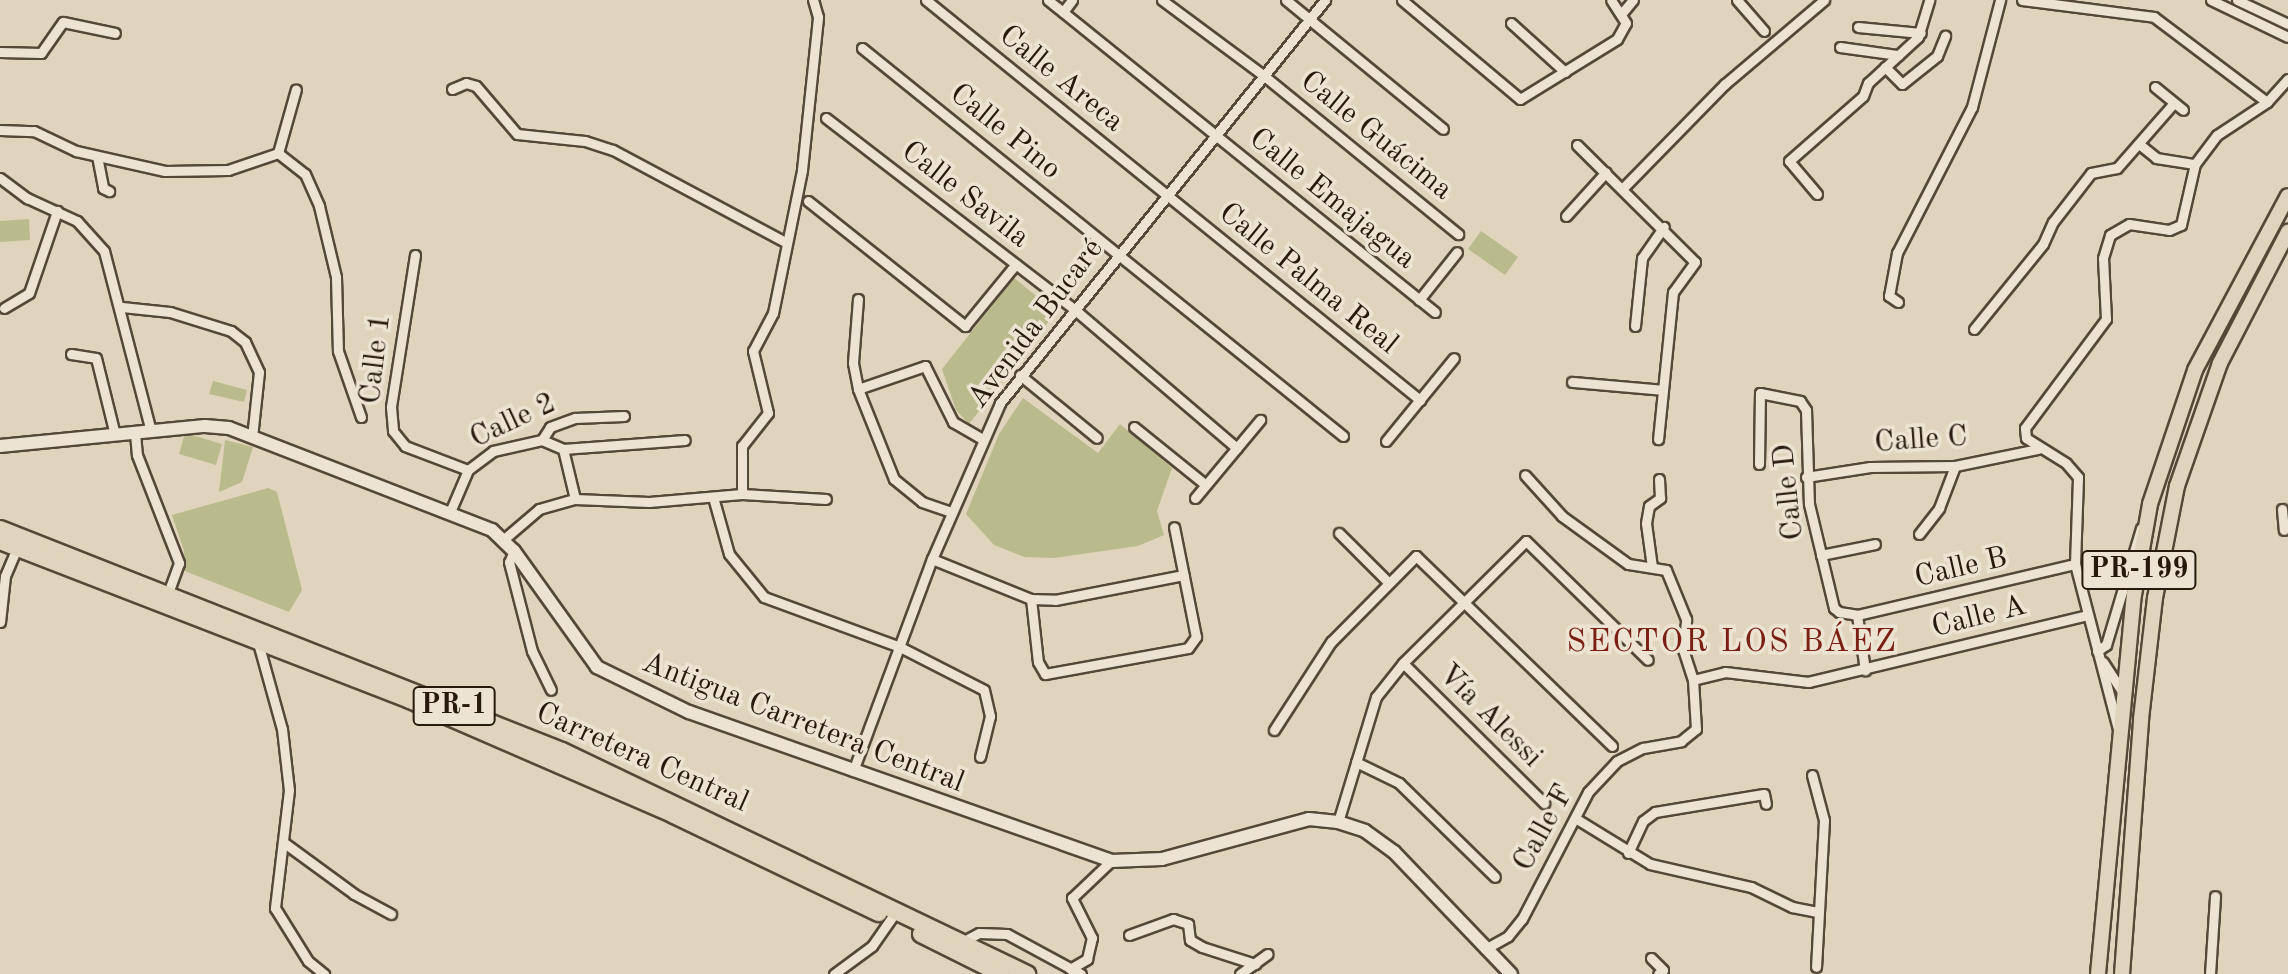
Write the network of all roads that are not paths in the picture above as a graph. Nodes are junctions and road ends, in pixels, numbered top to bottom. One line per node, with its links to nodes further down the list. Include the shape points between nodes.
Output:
1 (813, 0): 65 (street, via 818,17 802,170)
2 (926, 0): 57 (street, Calle Areca)
3 (1048, 0): 18 (street, Calle Emajagua)
4 (1072, 0): 18 (street)
5 (1162, 0): 35 (street, Calle Guácima)
6 (1286, 0): 20 (street)
7 (1325, 0): 20 (street, Avenida Bucaré)
8 (1402, 0): 34 (street, via 1511,96 1520,99)
9 (1611, 0): 19 (street)
10 (1633, 0): 19 (street)
11 (1737, 0): 24 (street)
12 (1824, 0): 54 (street, via 1725,84)
13 (1929, 0): 26 (street)
14 (2000, 0): 72 (street, via 1972,107 1897,253 1889,296)
15 (2022, 0): 40 (street, via 2154,17)
16 (2211, 0): 28 (street)
17 (2237, 0): 22 (street)
18 (1063, 12): 46 (street, Calle Emajagua)
19 (1623, 15): 34 (street, via 1617,39)
20 (1310, 19): 35 (street, Avenida Bucaré); 44 (street)
21 (1511, 23): 34 (street)
22 (2288, 24)
23 (1858, 27): 26 (street)
24 (1764, 31)
25 (115, 33): 31 (street, via 63,22 41,53)
26 (1921, 33): 32 (street)
27 (1945, 36): 33 (street, via 1937,56 1902,84)
28 (2288, 37)
29 (1840, 47): 32 (street)
30 (862, 48): 67 (street, Calle Pino)
31 (0, 52)
32 (1898, 55): 33 (street)
33 (1885, 67): 56 (street, via 1863,96 1789,161)
34 (1565, 72)
35 (1263, 75): 46 (street, Avenida Bucaré); 64 (street, Calle Guácima)
36 (2288, 79): 40 (street)
37 (2155, 87): 41 (street)
38 (296, 89): 49 (street)
39 (452, 89): 65 (street, via 466,83 476,86 517,134 585,141 613,150)
40 (2267, 102): 51 (street, via 2217,135)
41 (2174, 103): 42 (street); 47 (street)
42 (2183, 110)
43 (826, 118): 69 (street, Calle Savila)
44 (1443, 129)
45 (0, 130): 50 (street, via 34,131)
46 (1215, 135): 57 (street, Avenida Bucaré); 71 (street, Calle Emajagua)
47 (2139, 144): 51 (street, via 2156,158); 78 (street, via 2117,168 2091,173 2053,222 2043,244)
48 (1577, 145): 52 (street)
49 (278, 153): 50 (street, via 228,170 165,171); 87 (street, via 305,174 319,206 336,277 338,351)
50 (97, 156): 55 (street, via 103,188)
51 (2195, 164): 104 (street, via 2181,225 2169,230 2129,224 2110,235 2103,258 2106,319 2063,383 2028,418 2026,438)
52 (1606, 172): 54 (street); 61 (street)
53 (0, 178): 60 (street)
54 (1623, 188): 62 (street)
55 (109, 191)
56 (1817, 194)
57 (1167, 195): 67 (street, Avenida Bucaré); 85 (street, Calle Palma Real)
58 (2288, 196): 117 (main road, PR-199, via 2195,370)
59 (808, 201): 69 (street, via 965,326)
60 (57, 211): 73 (street, via 77,221 104,251); 74 (street, via 29,293)
61 (1566, 216)
62 (1664, 227): 77 (street, via 1642,258); 84 (street, via 1695,262 1673,292)
63 (2288, 232): 157 (main road, PR-199, via 2220,363 2177,486 2155,598)
64 (1458, 234)
65 (785, 242): 112 (street, via 773,313 753,351 769,403 763,421 742,446)
66 (1457, 252): 71 (street, Calle Emajagua)
67 (1119, 254): 75 (street, Avenida Bucaré); 93 (street, Calle Pino)
68 (415, 255): 107 (street, Calle 1, via 391,407 393,431 405,446)
69 (1016, 264): 75 (street, Calle Savila)
70 (858, 299): 83 (street, via 853,363)
71 (1419, 300): 76 (street, Calle Emajagua)
72 (1898, 302)
73 (122, 307): 90 (street); 94 (street, via 170,312 231,331 245,342 259,372)
74 (4, 308)
75 (1074, 309): 81 (street, Avenida Bucaré); 102 (street, Calle Savila)
76 (1435, 312)
77 (1635, 326)
78 (1974, 329)
79 (71, 354): 92 (street, via 96,358)
80 (1454, 358): 85 (street)
81 (1020, 375): 95 (street, Avenida Bucaré); 96 (street)
82 (1572, 382): 84 (street)
83 (858, 389): 95 (street, via 925,366 953,422); 119 (street, via 894,479 922,502)
84 (1663, 390): 97 (street)
85 (1420, 400): 100 (street)
86 (624, 416): 98 (street, Calle 2, via 575,418 550,427)
87 (361, 417)
88 (1260, 420): 102 (street)
89 (1134, 427): 111 (street)
90 (151, 431): 91 (street, Antigua Carretera Central); 94 (street, Antigua Carretera Central, via 205,426)
91 (135, 433): 92 (street, Antigua Carretera Central); 135 (street, via 137,455 179,563)
92 (115, 435): 101 (street, Antigua Carretera Central)
93 (1343, 436)
94 (252, 437): 118 (street, Antigua Carretera Central)
95 (981, 438): 119 (street, Avenida Bucaré)
96 (1097, 438)
97 (1658, 439)
98 (542, 440): 103 (street); 107 (street, Calle 2, via 493,451)
99 (685, 440): 103 (street)
100 (1386, 441)
101 (0, 446)
102 (1237, 448): 111 (street)
103 (563, 449): 115 (street)
104 (2038, 449): 106 (street, Calle C); 131 (street, via 2066,463 2078,477)
105 (1759, 464): 109 (street, Calle D, via 1760,393 1784,395 1800,401 1806,410)
106 (1955, 466): 109 (street, Calle C, via 1870,467); 123 (street, via 1939,508)
107 (468, 470): 118 (street, Calle 2)
108 (1525, 475): 132 (street, Calle F, via 1562,516 1628,564)
109 (1806, 477): 129 (street, Calle D)
110 (1659, 479): 132 (street, via 1660,498 1649,506 1646,523)
111 (1206, 485): 114 (street)
112 (742, 494): 113 (street); 116 (street)
113 (713, 497): 115 (street, via 649,502); 142 (street, via 729,554 764,597)
114 (1195, 498)
115 (575, 499): 124 (street, via 539,509)
116 (826, 499)
117 (2150, 504): 143 (street); 149 (main road, PR-199)
118 (450, 512): 124 (street, Antigua Carretera Central)
119 (951, 512): 130 (street, Avenida Bucaré)
120 (1174, 527): 133 (street)
121 (0, 529): 135 (highway, Carretera Central / PR-1)
122 (1339, 533): 134 (street)
123 (1919, 534)
124 (504, 539): 128 (street, Antigua Carretera Central)
125 (0, 541): 127 (highway, Carretera Central / PR-1)
126 (1875, 544): 129 (street)
127 (17, 548): 140 (street, via 5,576); 141 (highway, Carretera Central / PR-1)
128 (514, 551): 148 (street, via 509,562 532,651); 155 (street, Antigua Carretera Central, via 584,654 609,677)
129 (1821, 555): 138 (street, Calle D, via 1834,608)
130 (932, 559): 136 (street); 142 (street, Avenida Bucaré)
131 (2075, 564): 138 (street, Calle B); 139 (street)
132 (1652, 567): 147 (street, Calle F, via 1666,570 1686,619 1683,650)
133 (1184, 575): 136 (street, via 1055,600); 136 (street, via 1196,637 1188,648 1057,675 1045,674 1038,662)
134 (1388, 582): 137 (street, via 1416,556); 150 (street, via 1331,642)
135 (168, 593): 141 (highway, Carretera Central / PR-1)
136 (1031, 599)
137 (1464, 601): 144 (street, via 1526,541); 145 (street); 152 (street)
138 (1857, 615): 146 (street)
139 (2087, 615): 143 (street); 146 (street, Calle A)
140 (0, 622)
141 (259, 634): 162 (street, via 288,766); 169 (highway, Carretera Central / PR-1, via 562,751)
142 (900, 647): 153 (street, via 984,690 990,716); 155 (street, Avenida Bucaré)
143 (2099, 655): 149 (street); 151 (street)
144 (1648, 660)
145 (1403, 663): 154 (street, via 1376,697); 158 (street, Vía Alessi)
146 (1865, 670): 147 (street, Calle A, via 1808,682 1725,672)
147 (1693, 680): 160 (street, Calle F, via 1695,733 1617,761 1588,792)
148 (551, 690)
149 (2124, 694): 151 (main road, PR-199); 157 (main road, via 2134,710 2130,764)
150 (1274, 730)
151 (2120, 734): 186 (main road, PR-199)
152 (1612, 746)
153 (980, 757)
154 (1356, 762): 161 (street); 165 (street, via 1399,783)
155 (853, 771): 164 (street, Antigua Carretera Central)
156 (1812, 775): 167 (street, via 1824,820)
157 (2136, 792): 187 (main road, PR-199)
158 (1544, 803)
159 (1766, 804): 163 (street, via 1764,794 1655,812 1643,821)
160 (1575, 818): 163 (street); 172 (street, Calle F, via 1522,919 1508,936)
161 (1338, 822): 164 (street, Antigua Carretera Central, via 1309,819 1162,859); 172 (street, Antigua Carretera Central, via 1365,831 1394,852)
162 (283, 842): 168 (street); 178 (street, via 275,908 308,961)
163 (1628, 853): 167 (street, via 1672,873 1751,887 1792,907)
164 (1111, 861): 177 (street, via 1072,898 1092,938 1087,959)
165 (1495, 877)
166 (2215, 896): 188 (street)
167 (1818, 912): 176 (street)
168 (391, 914)
169 (894, 914): 171 (highway, Carretera Central / PR-1); 179 (street, via 872,946); 180 (highway, Carretera Central / PR-1)
170 (1129, 935): 175 (street, via 1173,919 1188,924 1190,940 1202,947)
171 (962, 942): 177 (street, via 979,933 1007,934); 181 (highway, Carretera Central / PR-1)
172 (1485, 949): 184 (street, Antigua Carretera Central)
173 (1268, 954): 175 (street)
174 (1651, 958): 185 (street, via 1663,970)
175 (1255, 964): 183 (street)
176 (1816, 967)
177 (1070, 969): 182 (street)
178 (324, 974)
179 (834, 974)
180 (1001, 974)
181 (1027, 974)
182 (1081, 974)
183 (1240, 974)
184 (1511, 974)
185 (1658, 974)
186 (2098, 974)
187 (2122, 974)
188 (2210, 974)

